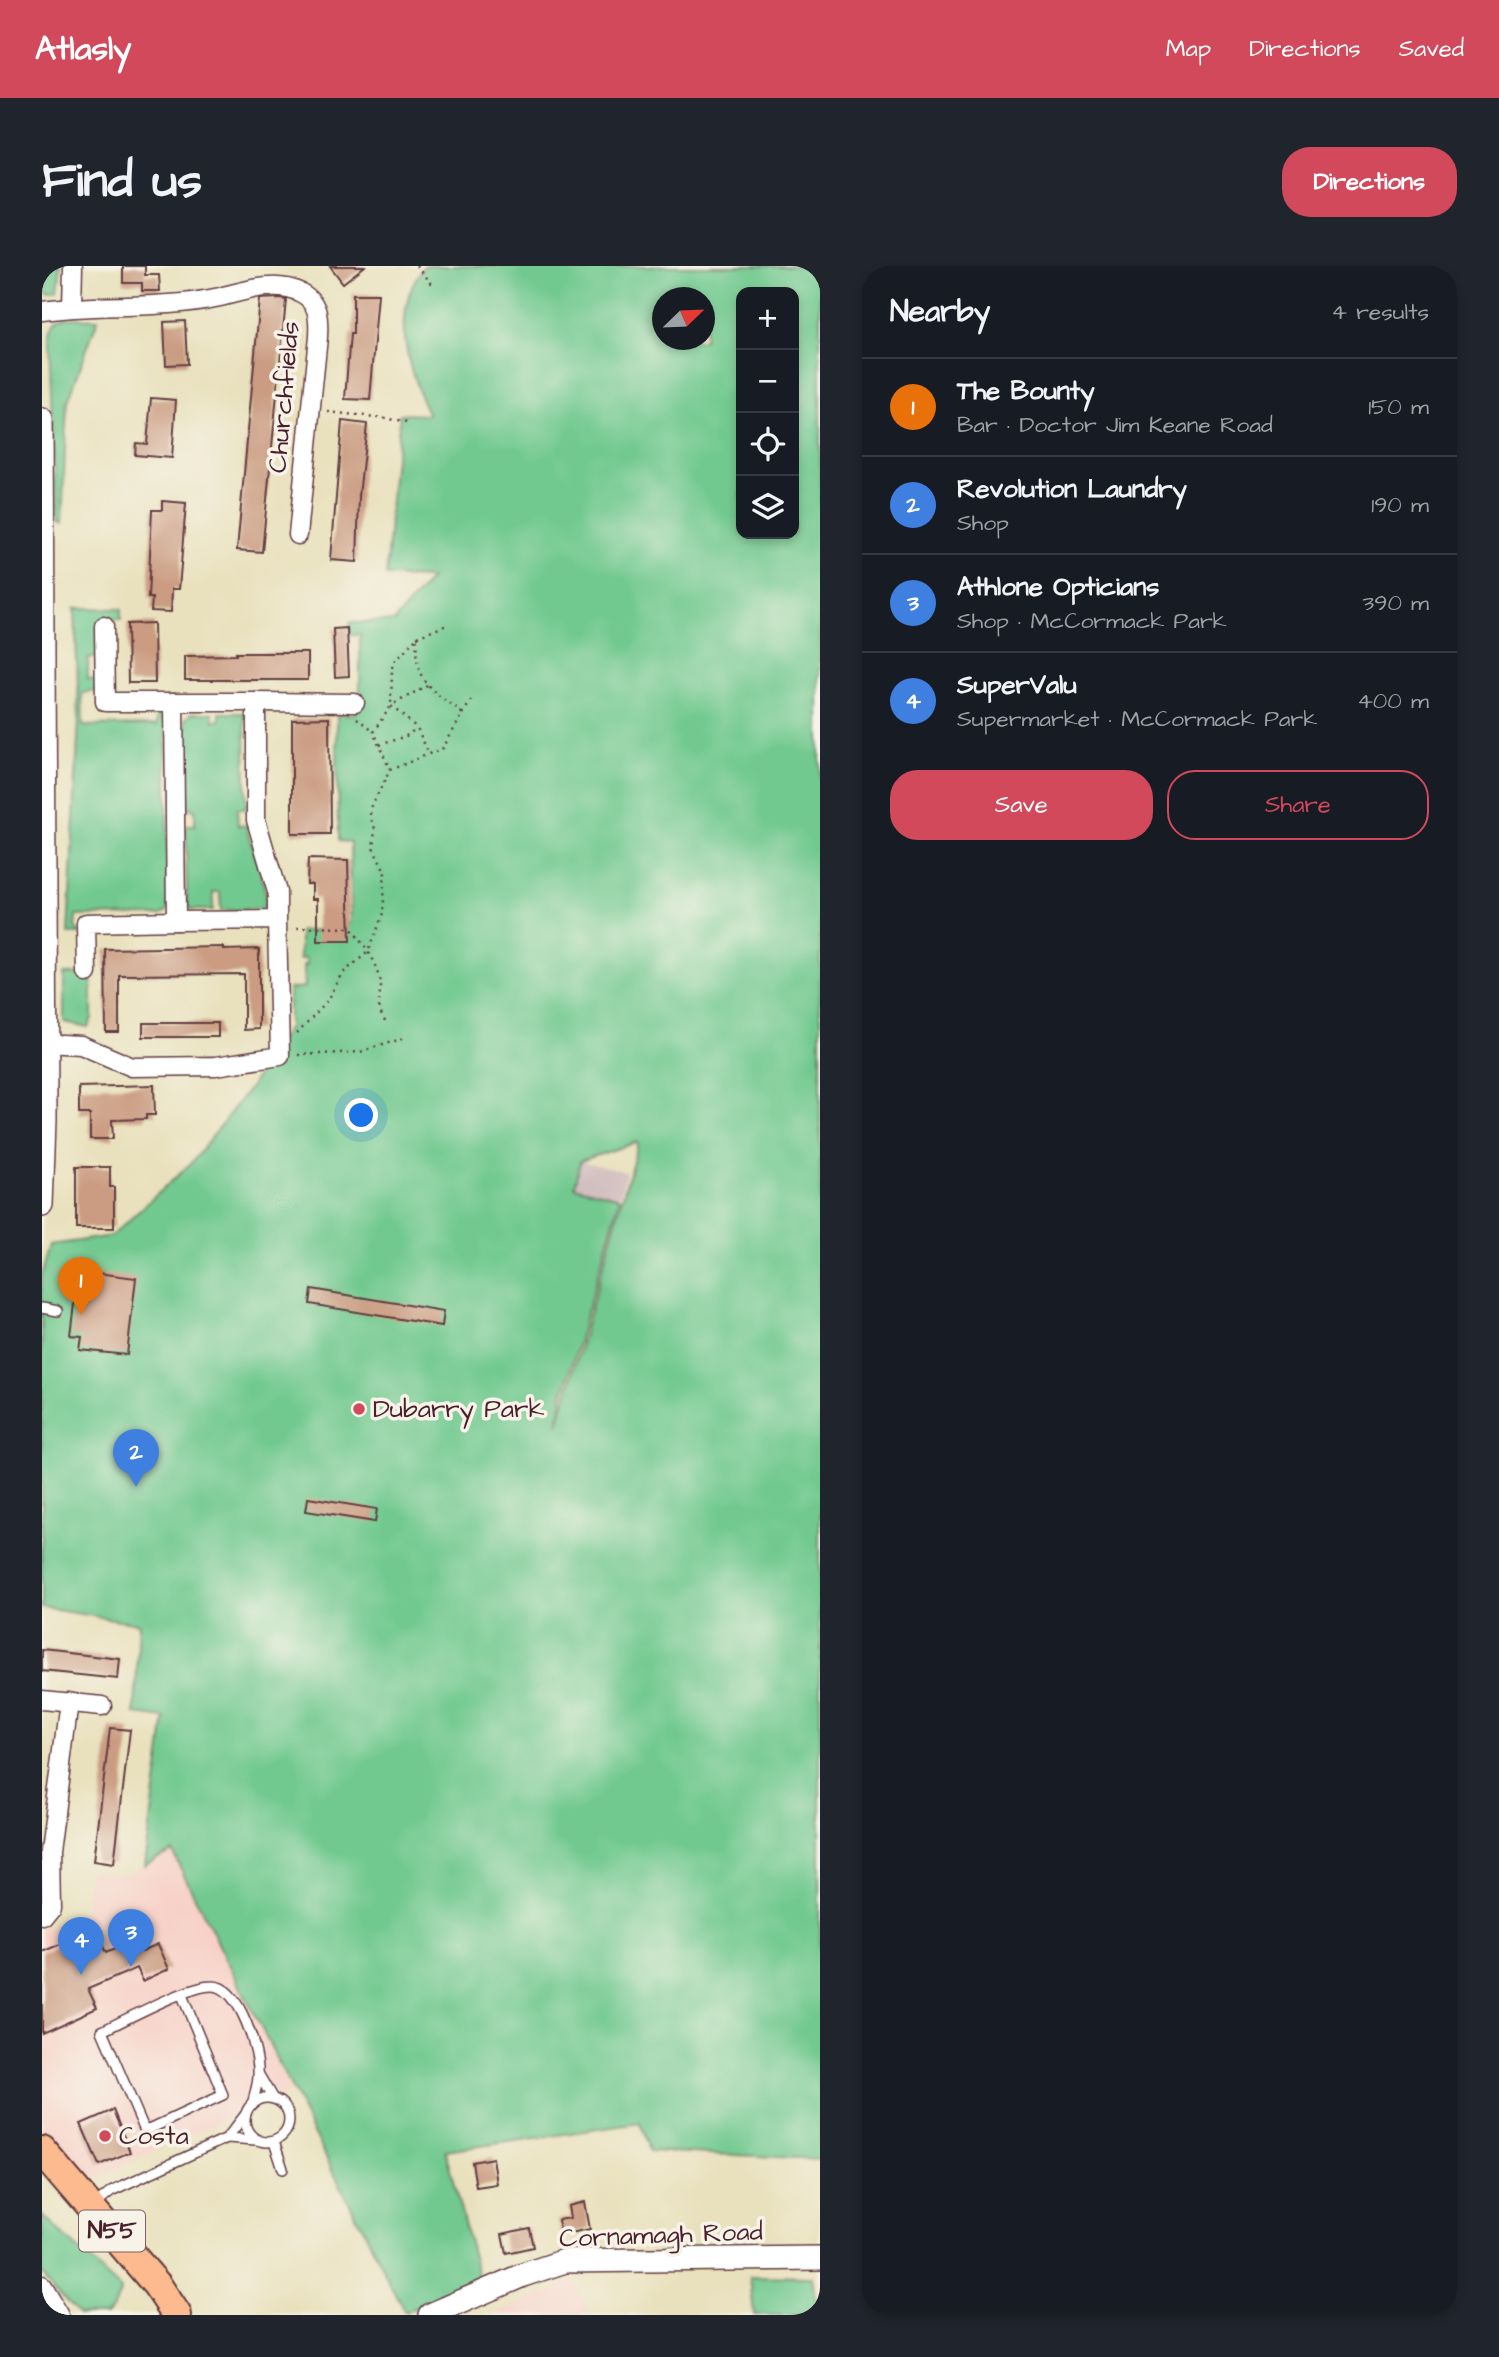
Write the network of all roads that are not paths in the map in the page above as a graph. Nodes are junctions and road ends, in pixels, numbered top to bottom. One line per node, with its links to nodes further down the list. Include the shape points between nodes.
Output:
1 (73, 266): 2 (street)
2 (72, 307): 3 (street, Churchfields); 5 (street, Churchfields, via 180,304 269,287 296,290 311,299 319,321)
3 (42, 311)
4 (42, 420): 10 (street)
5 (298, 535)
6 (104, 626): 7 (street, via 97,702)
7 (174, 702): 8 (street); 12 (street)
8 (256, 702): 9 (street); 11 (street, via 256,820 277,892)
9 (351, 710)
10 (43, 771): 14 (street)
11 (277, 920): 12 (street); 14 (street, via 280,1049 216,1066 132,1067 81,1045)
12 (176, 921): 13 (street, via 86,923)
13 (87, 973)
14 (43, 1043): 15 (street)
15 (42, 1205)
16 (42, 1308): 17 (lane)
17 (58, 1311)
18 (42, 1700): 19 (street)
19 (69, 1702): 20 (street); 21 (street)
20 (102, 1706)
21 (46, 1867): 22 (street, via 51,1904)
22 (42, 1915)
23 (182, 1995): 23 (lane, via 102,2031 145,2131 223,2095); 24 (lane, via 212,1986 223,1989 237,2003 254,2046)
24 (259, 2075): 25 (lane); 26 (lane)
25 (273, 2099): 26 (lane); 30 (lane, via 285,2107 289,2121 284,2135)
26 (253, 2103): 27 (lane)
27 (245, 2115): 28 (lane); 29 (lane, via 246,2129)
28 (227, 2138): 29 (lane); 33 (lane, via 110,2191)
29 (256, 2140): 30 (lane)
30 (274, 2142): 32 (lane)
31 (42, 2151): 33 (main road, N55)
32 (283, 2169)
33 (92, 2207): 37 (main road, N55)
34 (820, 2258): 38 (street, Cornamagh Road, via 565,2262)
35 (42, 2285): 36 (street)
36 (60, 2315)
37 (177, 2315)
38 (430, 2315)

